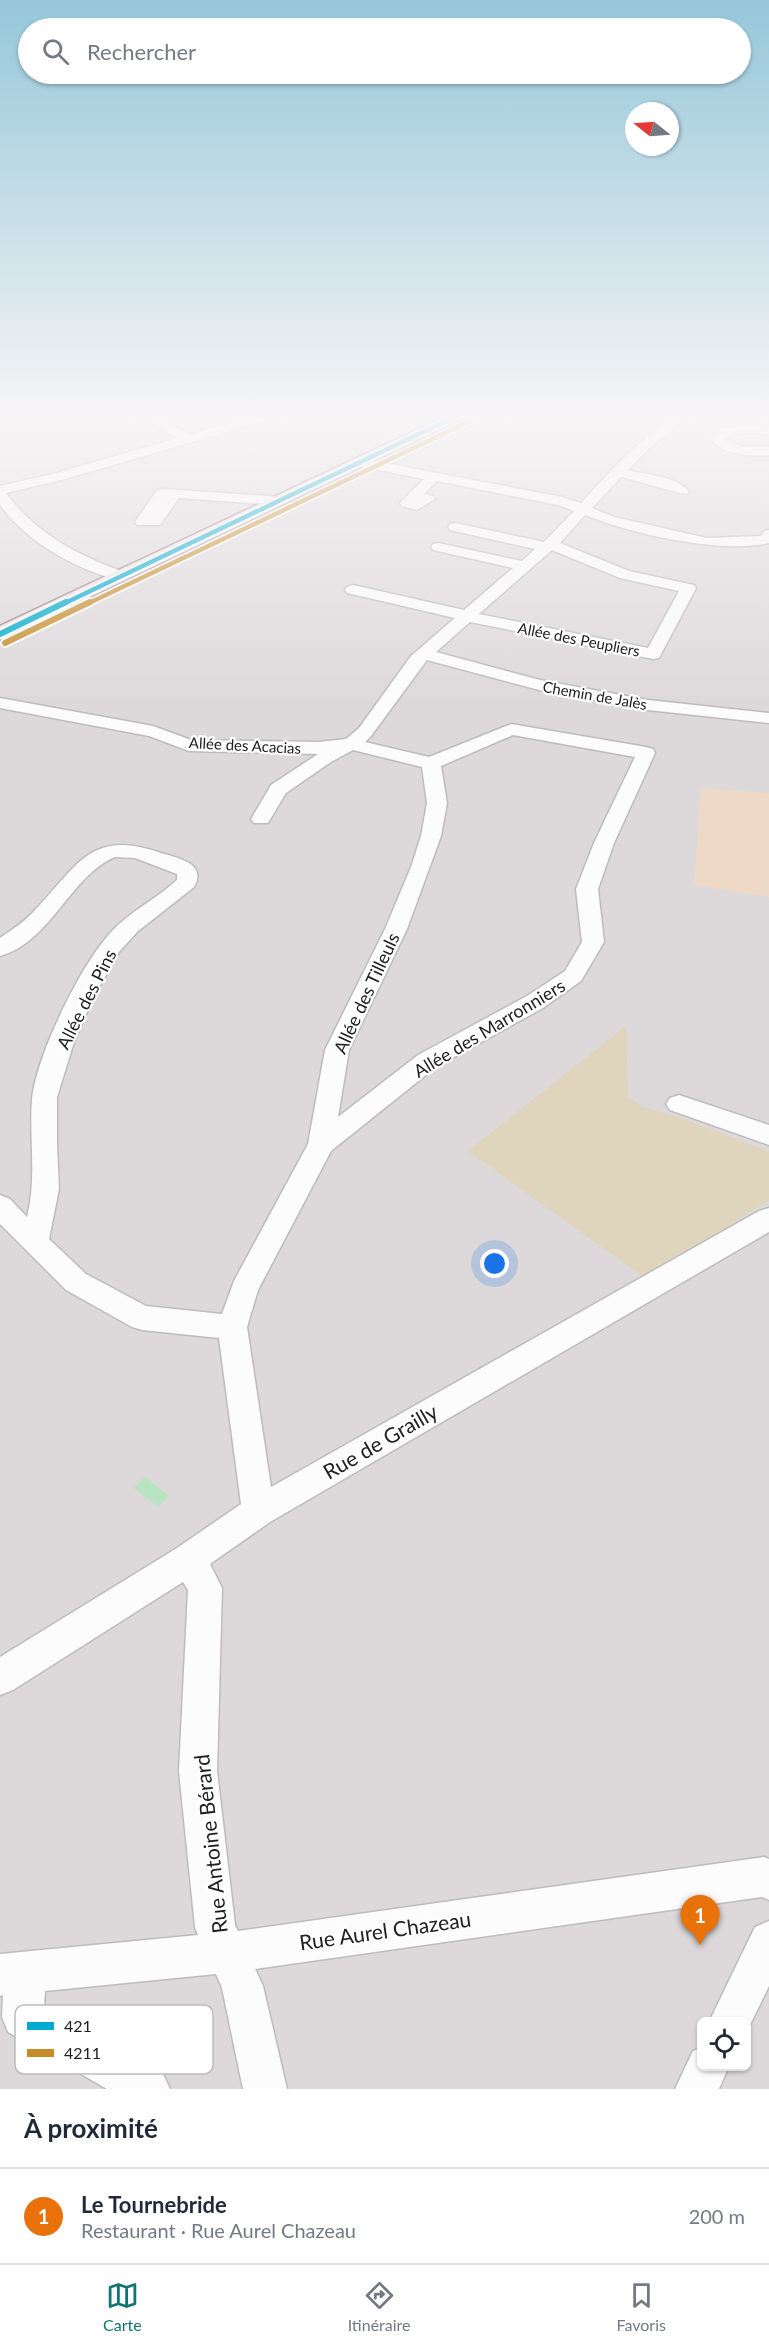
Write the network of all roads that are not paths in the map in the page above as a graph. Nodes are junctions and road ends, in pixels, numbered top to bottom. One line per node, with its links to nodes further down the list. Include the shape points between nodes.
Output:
1 (9, 509): 10 (street, via 38,537 80,561)
2 (261, 509): 10 (main road)
3 (584, 509): 7 (street)
4 (588, 509): 6 (street, via 610,520 707,542)
5 (454, 527): 7 (street)
6 (768, 538)
7 (548, 546): 9 (street); 12 (street, Allée des Peupliers, via 625,576 688,588 653,654)
8 (438, 547): 9 (street)
9 (524, 566): 12 (street)
10 (121, 576): 13 (main road)
11 (353, 590): 12 (street)
12 (465, 616): 14 (street)
13 (0, 634)
14 (424, 654): 16 (street, Chemin de Jalès, via 539,685 648,705); 17 (street, via 365,732)
15 (0, 703): 17 (street, Allée des Acacias, via 153,731 189,745 318,748)
16 (769, 718)
17 (351, 744): 18 (street); 19 (street, via 278,789)
18 (430, 763): 23 (street, Allée des Tilleuls, via 437,803 431,836 396,929 337,1050); 23 (street, Allée des Marronniers, via 511,729 646,753 587,889 593,942 573,976 535,1002 428,1061)
19 (261, 819)
20 (0, 949): 26 (street, Allée des Pins, via 34,923 100,855 110,851 136,853 183,868 187,873 187,882 128,926 110,948 53,1065 45,1095 46,1189)
21 (679, 1104): 22 (street)
22 (769, 1135)
23 (321, 1144): 27 (street, Allée des Tilleuls, via 244,1289)
24 (0, 1206): 26 (street)
25 (769, 1219): 28 (street, Rue de Grailly)
26 (34, 1242): 27 (street, via 76,1282 142,1318)
27 (232, 1327): 28 (street)
28 (258, 1511): 29 (street, Rue de Grailly)
29 (189, 1559): 30 (street, Rue de Grailly); 33 (street, Rue Antoine Bérard, via 205,1588 198,1771 215,1928)
30 (0, 1677)
31 (769, 1880): 33 (street, Rue Aurel Chazeau, via 764,1877)
32 (769, 1941): 36 (street)
33 (225, 1953): 34 (street, Rue Aurel Chazeau); 40 (street, Rue Antoine Bérard, via 242,1986)
34 (13, 1975): 35 (street)
35 (20, 2005)
36 (732, 2017)
37 (706, 2071): 41 (street)
38 (122, 2074): 39 (street)
39 (148, 2089)
40 (265, 2089)
41 (697, 2089)

